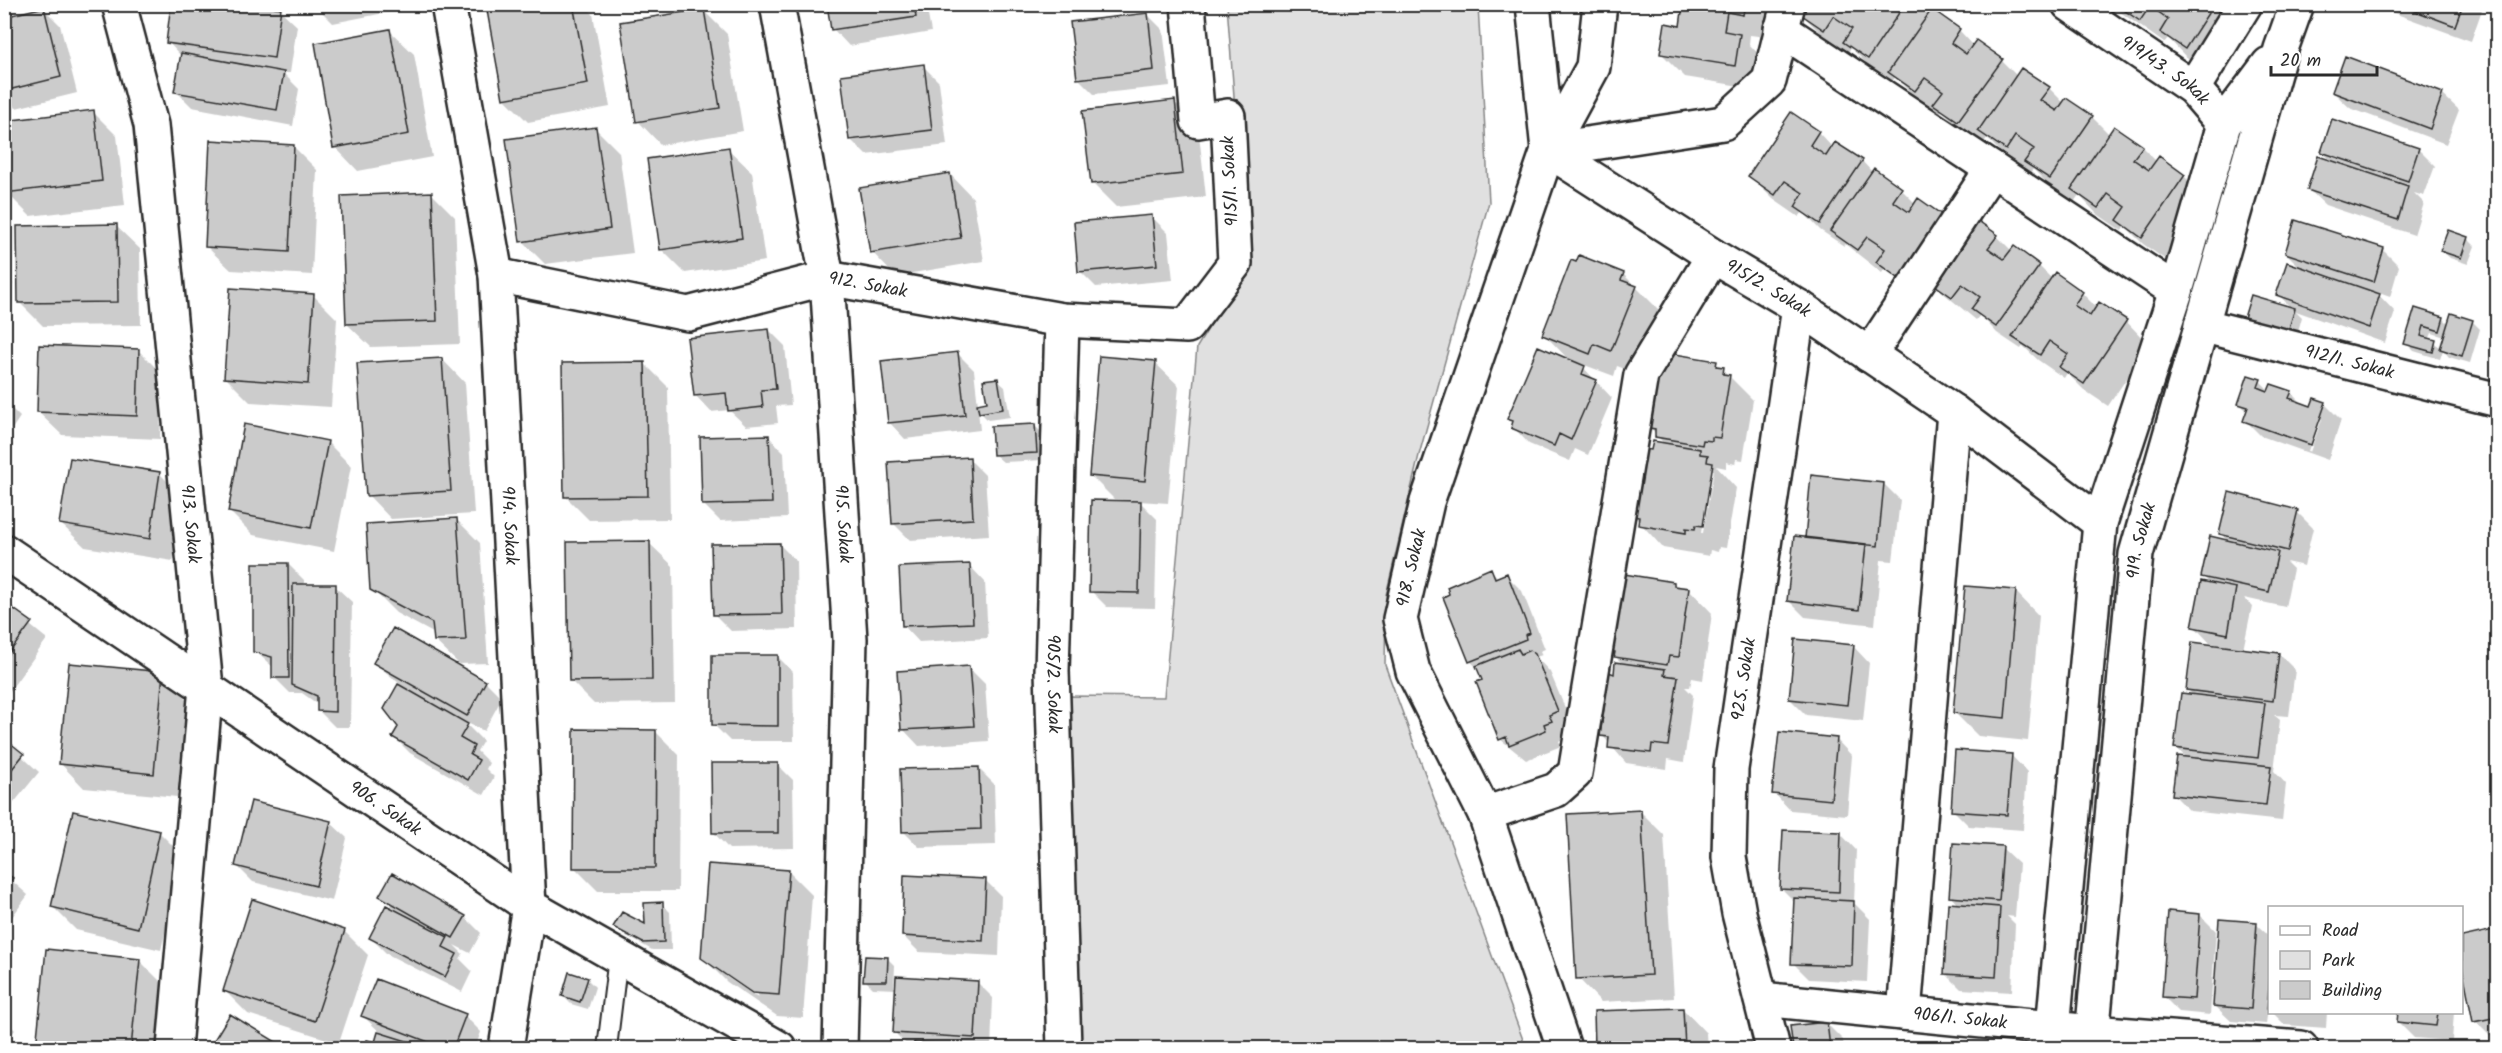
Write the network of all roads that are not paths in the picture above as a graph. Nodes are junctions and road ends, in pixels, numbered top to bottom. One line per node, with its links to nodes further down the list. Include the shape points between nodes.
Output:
1 (119, 4): 29 (street, 913. Sokak, via 151,125)
2 (448, 4): 17 (street, 914. Sokak)
3 (777, 4): 18 (street, 915. Sokak)
4 (1188, 4): 22 (street, 915/1. Sokak, via 1198,121 1228,117 1235,263 1187,326)
5 (1533, 4): 14 (street)
6 (1600, 4): 14 (street, 918. Sokak, via 1593,67)
7 (2068, 4): 12 (street, 919/43. Sokak)
8 (2246, 4): 12 (street)
9 (2297, 4): 11 (street, 919. Sokak)
10 (1784, 17): 14 (street, via 1769,81 1722,123); 15 (street)
11 (2281, 49): 13 (street, 919. Sokak); 23 (street, 919. Sokak)
12 (2193, 88): 13 (street, 919/43. Sokak)
13 (2223, 124): 19 (street, 919. Sokak)
14 (1548, 150): 16 (street, 915/2. Sokak); 30 (street, 918. Sokak, via 1427,502 1400,619 1413,671)
15 (1992, 169): 19 (street); 24 (street)
16 (1713, 256): 20 (street, 915/2. Sokak); 30 (street, via 1641,375 1575,773 1556,790)
17 (496, 275): 18 (street, 912. Sokak, via 688,314); 31 (street, 914. Sokak)
18 (827, 278): 21 (street, 912. Sokak); 41 (street, 915. Sokak, via 850,639)
19 (2176, 291): 27 (street, 919. Sokak)
20 (1799, 307): 24 (street, 915/2. Sokak); 33 (street, 925. Sokak, via 1731,769 1729,857 1738,913)
21 (1062, 320): 22 (street, 912. Sokak); 42 (street, 905/2. Sokak, via 1052,671)
22 (1174, 325)
23 (2201, 325): 25 (street, 912/1. Sokak); 36 (street, 919. Sokak, via 2136,554)
24 (1869, 355): 26 (street, 915/2. Sokak)
25 (2498, 400)
26 (1954, 412): 27 (street, 915/2. Sokak); 34 (street)
27 (2100, 523): 35 (street, 919. Sokak)
28 (4, 551): 29 (street, 906. Sokak)
29 (206, 687): 31 (street, 906. Sokak); 37 (street, 913. Sokak)
30 (1485, 814): 43 (street, 918. Sokak)
31 (529, 906): 32 (street, 906. Sokak); 38 (street, 914. Sokak)
32 (618, 957): 39 (lane); 40 (street, 906. Sokak)
33 (1761, 999): 34 (street, 906/1. Sokak); 44 (street, 925. Sokak)
34 (1904, 1012): 35 (street, 906/1. Sokak)
35 (2053, 1028): 36 (street, 906/1. Sokak)
36 (2091, 1040): 45 (street, 906/1. Sokak)
37 (174, 1048)
38 (506, 1048)
39 (607, 1048)
40 (779, 1048)
41 (840, 1048)
42 (1064, 1048)
43 (1564, 1048)
44 (1773, 1048)
45 (2301, 1048)

